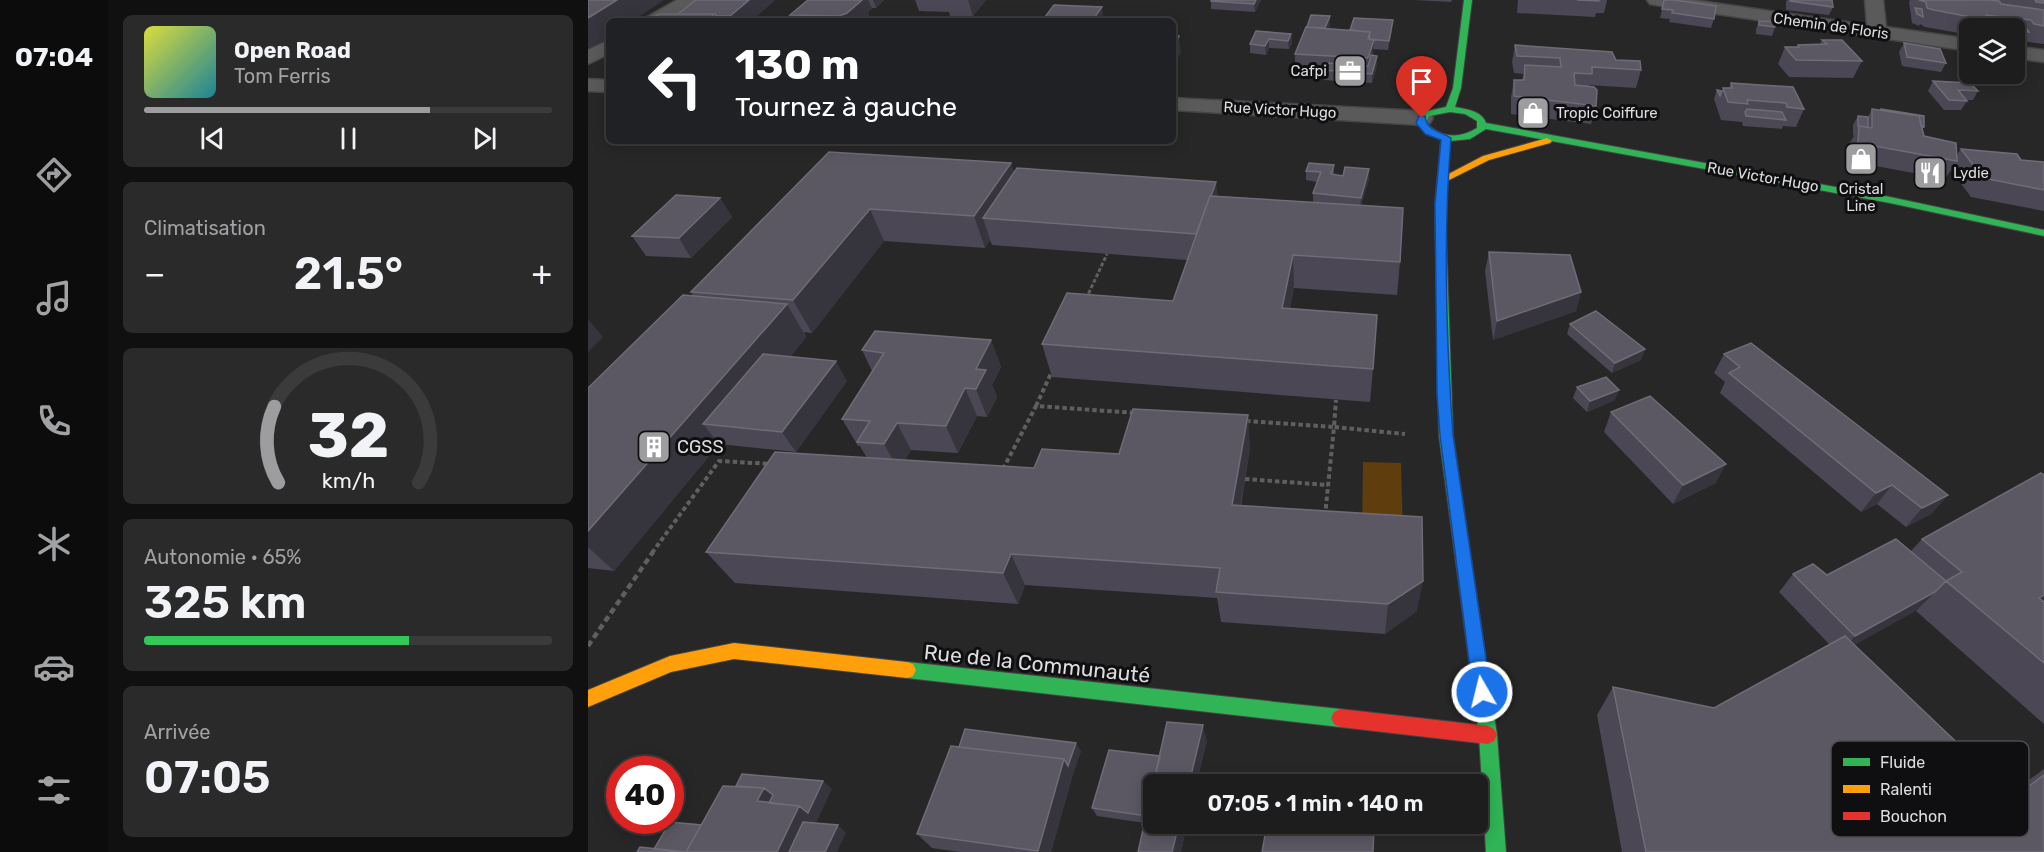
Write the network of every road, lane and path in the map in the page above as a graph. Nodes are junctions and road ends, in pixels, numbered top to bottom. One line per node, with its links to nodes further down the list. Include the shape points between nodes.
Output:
1 (690, 0): 5 (street)
2 (1468, 0): 15 (street, via 1457,88)
3 (1656, 0): 6 (street, Chemin de Floris)
4 (1874, 0): 6 (street)
5 (658, 18)
6 (1877, 32): 7 (street, Chemin de Floris)
7 (1959, 43)
8 (606, 48): 11 (street)
9 (2025, 53): 10 (street)
10 (2044, 56)
11 (588, 58)
12 (588, 85): 13 (street)
13 (606, 86)
14 (1176, 104): 16 (street, Rue Victor Hugo)
15 (1450, 109): 16 (street, via 1433,111); 17 (street, Rue Victor Hugo, via 1476,116)
16 (1422, 118): 18 (street, via 1428,132)
17 (1482, 125): 18 (street, via 1472,136); 19 (street, Rue Victor Hugo)
18 (1446, 138): 20 (street)
19 (1556, 138): 20 (street, via 1486,158); 21 (street, Rue Victor Hugo)
20 (1442, 180): 38 (street, via 1446,435)
21 (2044, 233)
22 (1107, 254): 23 (path, via 1085,301)
23 (1096, 302)
24 (1055, 364): 26 (path)
25 (1336, 399): 29 (path)
26 (1036, 406): 27 (path); 32 (path)
27 (1143, 414)
28 (1239, 420): 29 (path)
29 (1334, 427): 30 (path); 34 (path)
30 (1414, 434)
31 (777, 464): 36 (path, via 719,460)
32 (998, 479)
33 (1245, 479): 34 (path)
34 (1328, 484): 35 (path)
35 (1325, 519)
36 (588, 646)
37 (588, 699): 38 (street, Rue de la Communauté, via 670,664 734,651)
38 (1488, 735): 39 (street)
39 (1496, 852)

